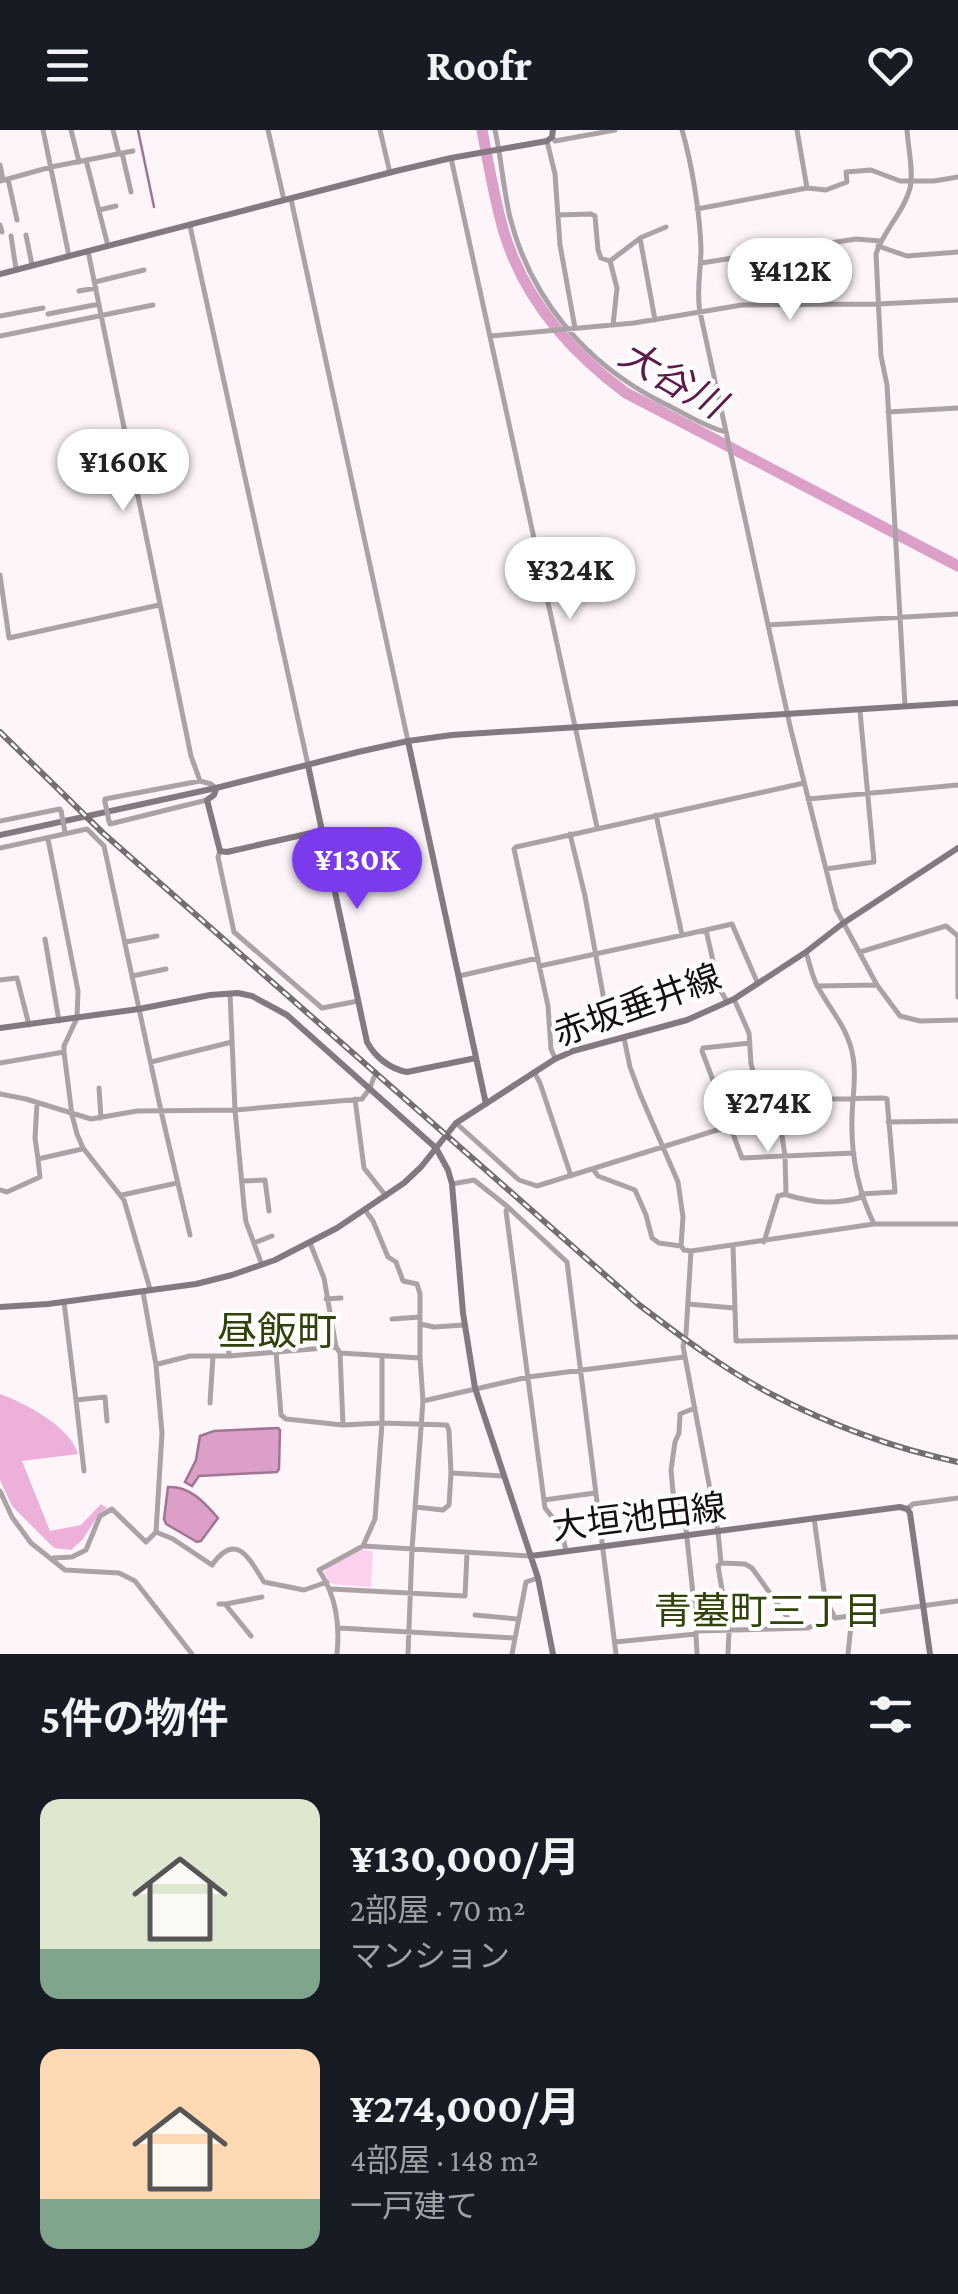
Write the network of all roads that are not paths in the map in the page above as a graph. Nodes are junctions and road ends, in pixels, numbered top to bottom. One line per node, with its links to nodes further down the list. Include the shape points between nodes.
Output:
1 (43, 130): 18 (street)
2 (72, 130): 16 (street)
3 (114, 130): 14 (street)
4 (268, 130): 25 (street)
5 (380, 130): 19 (street)
6 (495, 130): 12 (street)
7 (615, 130): 11 (street)
8 (682, 130): 28 (street)
9 (797, 130): 23 (street)
10 (907, 130): 22 (street)
11 (551, 136): 12 (main road); 29 (street)
12 (498, 149): 15 (main road); 60 (street, via 519,246 548,304)
13 (134, 151): 14 (street)
14 (120, 154): 16 (street); 24 (street)
15 (452, 158): 19 (main road); 62 (street)
16 (82, 161): 18 (street); 27 (street)
17 (0, 165): 21 (street)
18 (51, 167): 21 (street); 40 (street)
19 (390, 173): 25 (main road)
20 (958, 176): 22 (street)
21 (4, 180): 30 (street)
22 (911, 180): 23 (street, via 858,170 826,190); 36 (street)
23 (807, 188): 28 (street)
24 (131, 192)
25 (287, 199): 31 (main road); 76 (street)
26 (116, 206): 27 (street)
27 (99, 210): 37 (street)
28 (697, 210): 42 (street)
29 (558, 215): 41 (street, via 595,216 598,250); 60 (street)
30 (17, 220)
31 (189, 224): 37 (main road); 77 (street)
32 (666, 227): 35 (street)
33 (26, 235): 43 (street)
34 (11, 236): 44 (street)
35 (640, 238): 41 (street); 58 (street)
36 (879, 244): 39 (street, via 907,256); 42 (street, via 845,241); 51 (street)
37 (108, 246): 38 (main road)
38 (88, 251): 40 (main road); 47 (street)
39 (958, 252)
40 (68, 256): 43 (main road)
41 (610, 261): 59 (street, via 618,288)
42 (701, 264): 54 (street)
43 (32, 265): 44 (main road)
44 (16, 269): 46 (main road)
45 (144, 270): 47 (street)
46 (0, 274)
47 (96, 285): 48 (street); 50 (street)
48 (79, 292)
49 (958, 300): 51 (street)
50 (100, 304): 55 (street); 57 (street)
51 (878, 304): 54 (street); 64 (street)
52 (154, 305): 57 (street)
53 (43, 308): 56 (street)
54 (700, 312): 58 (street); 65 (street)
55 (48, 314)
56 (0, 316)
57 (102, 316): 61 (street); 67 (street)
58 (655, 320): 59 (street)
59 (613, 325): 60 (street)
60 (570, 328): 62 (street); 65 (street, via 587,351 642,392)
61 (0, 336)
62 (491, 336): 75 (street)
63 (958, 408): 64 (street)
64 (888, 412): 69 (street)
65 (726, 434): 70 (street)
66 (0, 575): 67 (street, via 10,638)
67 (160, 604): 78 (street)
68 (958, 614): 69 (street)
69 (900, 617): 70 (street); 72 (street)
70 (768, 625): 74 (street)
71 (958, 703): 72 (main road)
72 (905, 708): 73 (main road)
73 (860, 711): 74 (main road); 82 (street)
74 (788, 715): 75 (main road); 79 (street)
75 (576, 727): 76 (main road); 87 (street)
76 (408, 741): 77 (main road); 111 (main road)
77 (308, 765): 81 (main road); 88 (main road)
78 (200, 781): 81 (street); 84 (street, bridge, via 105,799 109,821)
79 (804, 783): 83 (street); 85 (street)
80 (958, 784): 82 (street)
81 (216, 788): 84 (main road); 91 (main road)
82 (867, 792): 83 (street); 97 (street, via 874,862)
83 (808, 799): 97 (street)
84 (206, 800): 95 (main road)
85 (656, 816): 87 (street); 100 (street)
86 (0, 820): 89 (street, bridge, via 60,809)
87 (598, 828): 90 (street)
88 (320, 831): 95 (main road); 119 (main road)
89 (66, 833): 92 (street); 104 (street, via 87,829 104,846)
90 (570, 834): 107 (street); 108 (street, via 514,848)
91 (0, 835)
92 (48, 839): 93 (street); 122 (street, via 78,991)
93 (0, 848)
94 (957, 848): 96 (street); 98 (main road, 赤坂垂井線)
95 (220, 851): 119 (street, via 234,932 322,1008)
96 (958, 858)
97 (826, 869): 98 (street)
98 (842, 924): 105 (main road, 赤坂垂井線); 106 (street)
99 (706, 930): 100 (street); 113 (street, via 732,924); 120 (street, via 719,987)
100 (682, 935): 107 (street)
101 (158, 936): 104 (street)
102 (958, 936): 106 (street, via 946,926); 117 (street)
103 (44, 939): 123 (street)
104 (125, 942): 110 (street)
105 (806, 952): 113 (main road, 赤坂垂井線); 115 (street)
106 (860, 952): 114 (street)
107 (596, 953): 108 (street); 118 (street)
108 (539, 962): 111 (street); 132 (street)
109 (166, 969): 110 (street)
110 (132, 976): 121 (street)
111 (459, 976): 131 (main road)
112 (0, 980): 125 (street, via 17,978)
113 (758, 984): 120 (main road, 赤坂垂井線)
114 (877, 985): 115 (street); 124 (street, via 900,1016)
115 (816, 986): 140 (street, via 847,1034)
116 (230, 993): 121 (main road); 128 (street); 138 (main road, via 252,996 287,1015)
117 (958, 996)
118 (604, 1000)
119 (358, 1001): 131 (main road, via 379,1062 406,1072)
120 (731, 1001): 127 (main road, 赤坂垂井線); 129 (street)
121 (140, 1009): 122 (main road); 133 (street)
122 (77, 1018): 123 (main road); 130 (street)
123 (59, 1020): 125 (main road)
124 (958, 1020)
125 (29, 1024): 126 (main road)
126 (0, 1028)
127 (624, 1038): 132 (main road, 赤坂垂井線); 153 (street)
128 (232, 1042): 133 (street); 146 (street)
129 (750, 1043): 144 (street, via 758,1086); 152 (street, via 702,1051)
130 (64, 1052): 134 (street); 147 (street)
131 (476, 1058): 143 (main road)
132 (556, 1058): 135 (main road, 赤坂垂井線)
133 (151, 1062): 145 (street)
134 (0, 1063)
135 (534, 1072): 143 (main road, 赤坂垂井線); 160 (street)
136 (374, 1077): 138 (street)
137 (99, 1088): 148 (street)
138 (370, 1088): 141 (street); 155 (main road)
139 (0, 1094): 142 (street)
140 (853, 1097): 144 (street); 150 (street, via 887,1100); 156 (street)
141 (355, 1099): 146 (street); 167 (street, via 364,1168)
142 (37, 1102): 147 (street); 158 (street)
143 (486, 1104): 151 (main road, 赤坂垂井線)
144 (773, 1109): 152 (street); 157 (street)
145 (161, 1110): 146 (street); 148 (street); 162 (street)
146 (235, 1110): 161 (street)
147 (72, 1114): 148 (street); 154 (street)
148 (101, 1118)
149 (958, 1121): 150 (street)
150 (888, 1122): 168 (street, via 895,1192)
151 (456, 1123): 155 (main road, 赤坂垂井線); 160 (street, via 530,1185)
152 (730, 1126): 153 (street); 157 (street, via 742,1158)
153 (664, 1146): 159 (street); 180 (street, via 678,1182)
154 (83, 1148): 158 (street); 166 (street)
155 (436, 1148): 163 (main road, 大垣池田線); 167 (main road, 赤坂垂井線)
156 (854, 1154): 157 (street); 168 (street)
157 (785, 1158): 165 (street)
158 (38, 1159): 164 (street, via 40,1177)
159 (593, 1169): 160 (street); 180 (street, via 635,1190 652,1238)
160 (571, 1176)
161 (242, 1181): 171 (street, via 265,1180); 176 (street)
162 (177, 1183): 166 (street); 174 (street)
163 (452, 1184): 169 (street, via 474,1180); 192 (main road, 大垣池田線)
164 (0, 1190)
165 (786, 1194): 168 (street, via 821,1204); 177 (street, via 778,1196)
166 (120, 1196): 183 (street)
167 (386, 1196): 170 (main road, 赤坂垂井線)
168 (861, 1196): 172 (street)
169 (508, 1207): 203 (street, via 567,1262); 204 (street)
170 (365, 1210): 178 (main road, 赤坂垂井線); 191 (street, via 403,1281 417,1284)
171 (269, 1212)
172 (874, 1224): 173 (street); 177 (street)
173 (958, 1224)
174 (190, 1235)
175 (272, 1236): 176 (street)
176 (254, 1242): 182 (street)
177 (764, 1242): 179 (street)
178 (310, 1243): 182 (main road, 赤坂垂井線); 185 (street)
179 (733, 1245): 181 (street); 189 (street)
180 (681, 1246): 181 (street)
181 (691, 1251): 187 (street)
182 (262, 1265): 183 (main road, 赤坂垂井線)
183 (147, 1291): 186 (main road, 赤坂垂井線); 202 (street)
184 (341, 1298): 185 (street)
185 (326, 1300): 195 (street)
186 (64, 1302): 188 (main road, 赤坂垂井線); 206 (street)
187 (688, 1304): 189 (street); 200 (street)
188 (0, 1307)
189 (734, 1308): 194 (street, via 736,1341)
190 (392, 1319): 191 (street)
191 (420, 1320): 192 (street, via 434,1327); 201 (street)
192 (464, 1325): 205 (main road, 大垣池田線)
193 (228, 1334): 198 (street)
194 (958, 1336)
195 (338, 1350): 196 (street); 199 (street); 213 (street)
196 (276, 1351): 198 (street); 213 (street, via 281,1414)
197 (213, 1356): 198 (street); 202 (street); 208 (street)
198 (229, 1356)
199 (382, 1357): 201 (street); 211 (street)
200 (684, 1357): 203 (street); 209 (street)
201 (420, 1358): 207 (street)
202 (156, 1365): 224 (street, via 162,1433)
203 (579, 1370): 204 (street); 218 (street)
204 (528, 1378): 205 (street); 220 (street)
205 (474, 1388): 207 (street); 216 (main road, 大垣池田線)
206 (76, 1400): 210 (street, via 105,1396); 214 (street)
207 (424, 1401): 212 (street)
208 (210, 1403)
209 (695, 1408): 225 (street); 226 (street, via 680,1414 671,1470)
210 (107, 1420)
211 (382, 1423): 212 (street); 213 (street); 227 (street, via 375,1519)
212 (420, 1424): 215 (street, via 450,1431); 221 (street)
213 (343, 1425)
214 (84, 1472)
215 (451, 1473): 216 (street); 221 (street, via 450,1504 443,1510)
216 (503, 1476): 232 (main road, 大垣池田線)
217 (0, 1491): 233 (street, via 31,1543)
218 (595, 1493): 220 (street); 228 (street)
219 (958, 1498): 222 (street)
220 (544, 1500): 230 (street)
221 (416, 1507): 229 (street)
222 (907, 1509): 223 (main road, 大垣池田線); 241 (main road)
223 (814, 1518): 225 (main road, 大垣池田線); 243 (street)
224 (156, 1532): 233 (street, via 146,1542 112,1508 100,1516 86,1550); 236 (street, via 212,1565 221,1552 245,1552 264,1582 304,1590)
225 (718, 1532): 226 (main road, 大垣池田線); 234 (street)
226 (686, 1536): 228 (main road, 大垣池田線); 250 (street)
227 (363, 1546): 229 (street); 236 (street, via 319,1570)
228 (602, 1547): 230 (main road, 大垣池田線); 253 (street)
229 (412, 1549): 231 (street); 238 (street)
230 (566, 1551): 232 (main road, 大垣池田線)
231 (467, 1553): 232 (street); 238 (street, via 465,1596)
232 (530, 1556): 235 (main road)
233 (50, 1558): 254 (street, via 66,1570 118,1573 134,1581)
234 (720, 1563): 247 (street, via 752,1568); 248 (street)
235 (538, 1578): 245 (street, via 526,1582); 258 (main road)
236 (327, 1582): 237 (street)
237 (332, 1590): 238 (street); 246 (street)
238 (410, 1594): 249 (street)
239 (262, 1598): 251 (street, via 222,1604)
240 (958, 1601): 241 (street)
241 (923, 1606): 244 (street); 263 (main road)
242 (475, 1615): 245 (street)
243 (833, 1616): 244 (street); 247 (street)
244 (852, 1616): 262 (street)
245 (518, 1619): 252 (street)
246 (339, 1628): 249 (street); 255 (street)
247 (795, 1628): 248 (street)
248 (729, 1631): 250 (street); 261 (street)
249 (409, 1632): 252 (street); 256 (street)
250 (697, 1632): 253 (street); 260 (street)
251 (251, 1636)
252 (514, 1638): 257 (street)
253 (615, 1642): 259 (street)
254 (192, 1654)
255 (337, 1654)
256 (408, 1654)
257 (512, 1654)
258 (554, 1654)
259 (616, 1654)
260 (698, 1654)
261 (728, 1654)
262 (848, 1654)
263 (930, 1654)

